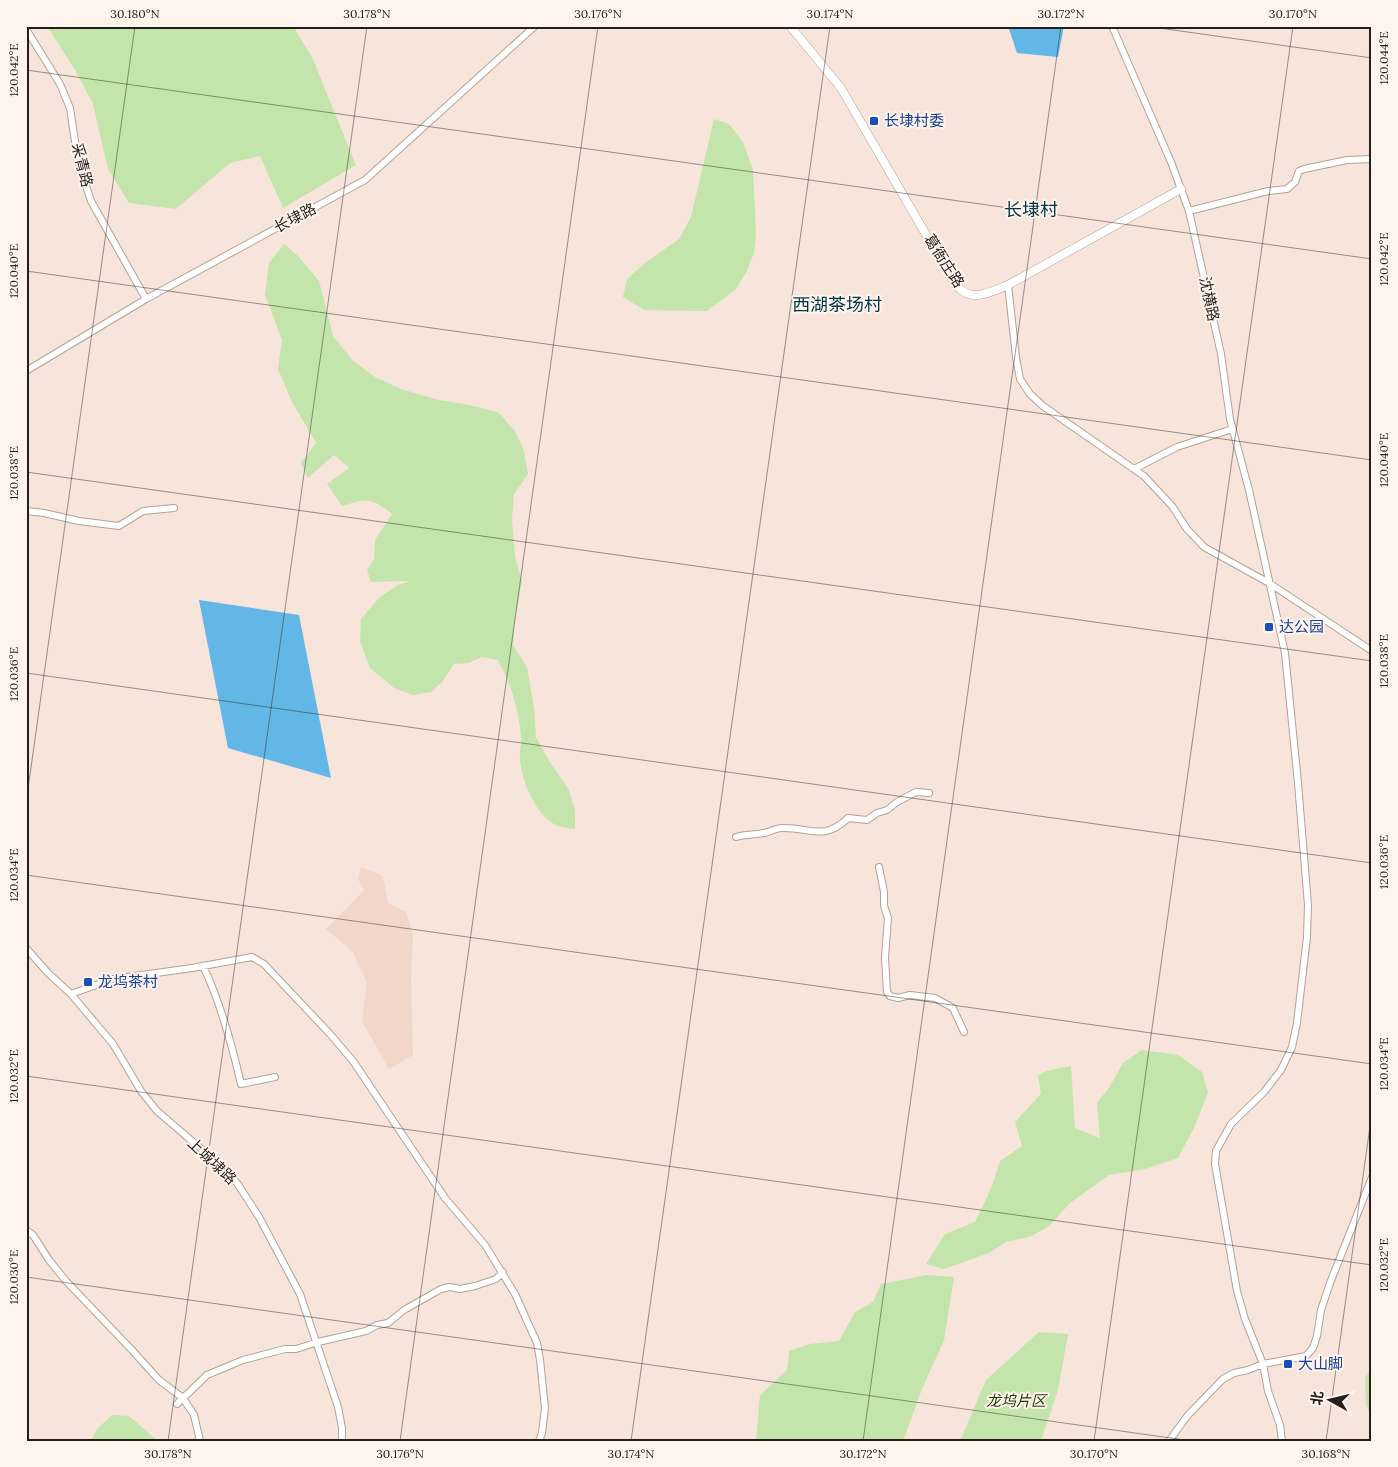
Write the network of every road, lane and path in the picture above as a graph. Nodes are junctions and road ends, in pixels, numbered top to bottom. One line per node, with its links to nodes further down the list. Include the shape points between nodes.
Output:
1 (535, 26): 9 (street, 长埭路, via 365,180)
2 (790, 26): 8 (street, 葛衙庄路, via 841,88 959,289 982,295)
3 (1112, 26): 6 (street, 沈横路)
4 (26, 29): 9 (street, 采青路, via 60,84 70,108 78,162 91,201)
5 (1372, 159): 7 (street, via 1347,160 1304,169 1286,189)
6 (1181, 189): 7 (street, 沈横路); 8 (street, 葛衙庄路)
7 (1189, 211): 11 (street, 沈横路, via 1221,354)
8 (1008, 285): 12 (street, via 1020,379 1030,394)
9 (146, 299): 10 (street, 长埭路)
10 (26, 371)
11 (1232, 429): 12 (street, via 1177,447); 15 (street, 沈横路, via 1250,490)
12 (1134, 470): 15 (street, via 1144,476 1172,506 1204,547)
13 (174, 508): 14 (street, via 143,511 119,526)
14 (26, 512)
15 (1269, 583): 16 (street); 29 (street, 沈横路, via 1286,662 1307,878 1307,937 1292,1047 1281,1070 1264,1092 1231,1124 1216,1151 1215,1164 1237,1291)
16 (1372, 651)
17 (929, 792): 18 (street, via 916,792 867,820 848,818 826,832 782,828)
18 (736, 837)
19 (880, 867): 23 (street, via 888,918 886,992 898,998 910,995 935,998 953,1008)
20 (26, 948): 22 (street, 上城埭路)
21 (203, 966): 22 (street, via 113,979); 24 (street, via 213,986 241,1084); 27 (street, via 252,957 264,964 352,1061 445,1198 472,1228)
22 (71, 994): 28 (street, 上城埭路, via 113,1044 158,1111 237,1183 259,1216 300,1294)
23 (964, 1032)
24 (275, 1077)
25 (1372, 1177): 29 (street, via 1330,1283 1313,1348 1306,1356)
26 (26, 1230): 30 (street, via 66,1282 159,1380)
27 (502, 1272): 28 (street, via 496,1278 475,1286 441,1289 388,1323); 34 (street, via 537,1343 545,1408)
28 (318, 1342): 30 (street, via 243,1360 207,1376); 33 (street, 上城埭路, via 338,1407)
29 (1263, 1364): 35 (street, via 1223,1379 1188,1415); 36 (street, 沈横路)
30 (183, 1398): 31 (street); 32 (street, via 194,1415)
31 (177, 1404)
32 (200, 1441)
33 (342, 1441)
34 (539, 1441)
35 (1169, 1441)
36 (1282, 1441)

